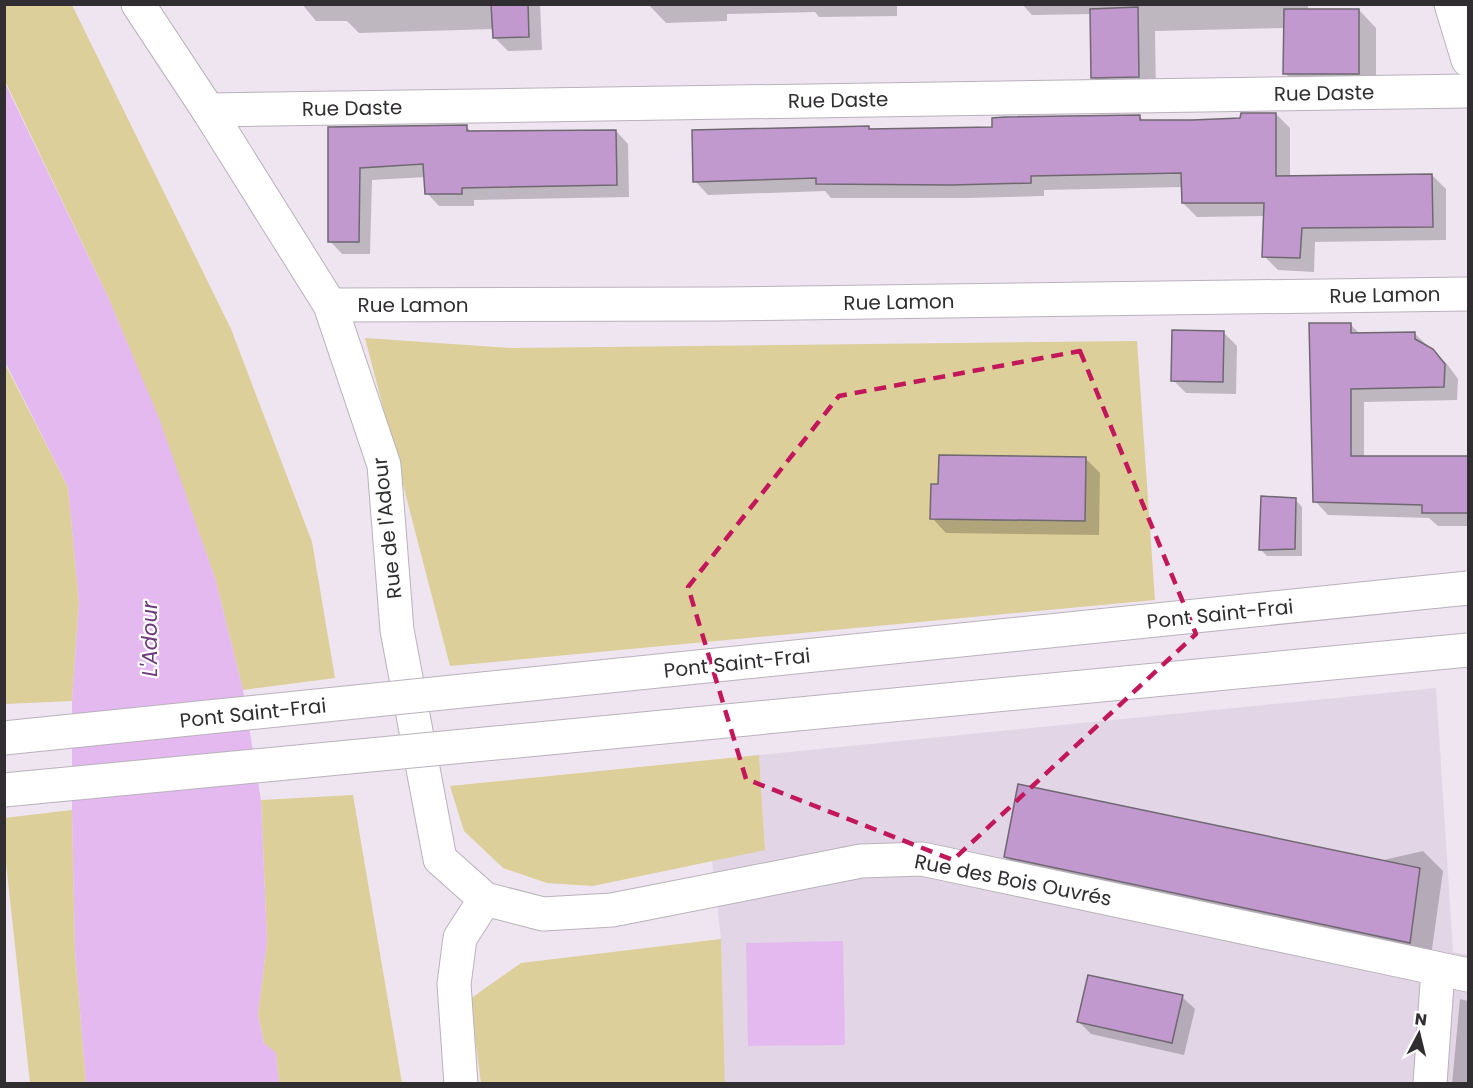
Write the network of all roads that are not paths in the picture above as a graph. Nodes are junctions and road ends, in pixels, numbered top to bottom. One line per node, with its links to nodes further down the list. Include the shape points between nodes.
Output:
1 (138, 4): 5 (street, Rue de l'Adour)
2 (1451, 4): 3 (street)
3 (1468, 60)
4 (1468, 91): 5 (street, Rue Daste)
5 (208, 110): 7 (street, Rue de l'Adour)
6 (1468, 294): 7 (street, Rue Lamon)
7 (330, 305): 12 (street, Rue de l'Adour, via 384,465 397,630 440,859)
8 (1468, 588): 10 (street, Pont Saint-Frai, bridge)
9 (1468, 650): 11 (street, bridge)
10 (4, 738)
11 (4, 790)
12 (485, 899): 13 (street, Rue des Bois Ouvrés, via 543,914 612,910 861,861 921,859); 14 (street, via 460,938 454,984)
13 (1453, 972): 15 (street)
14 (461, 1083)
15 (1430, 1083)

